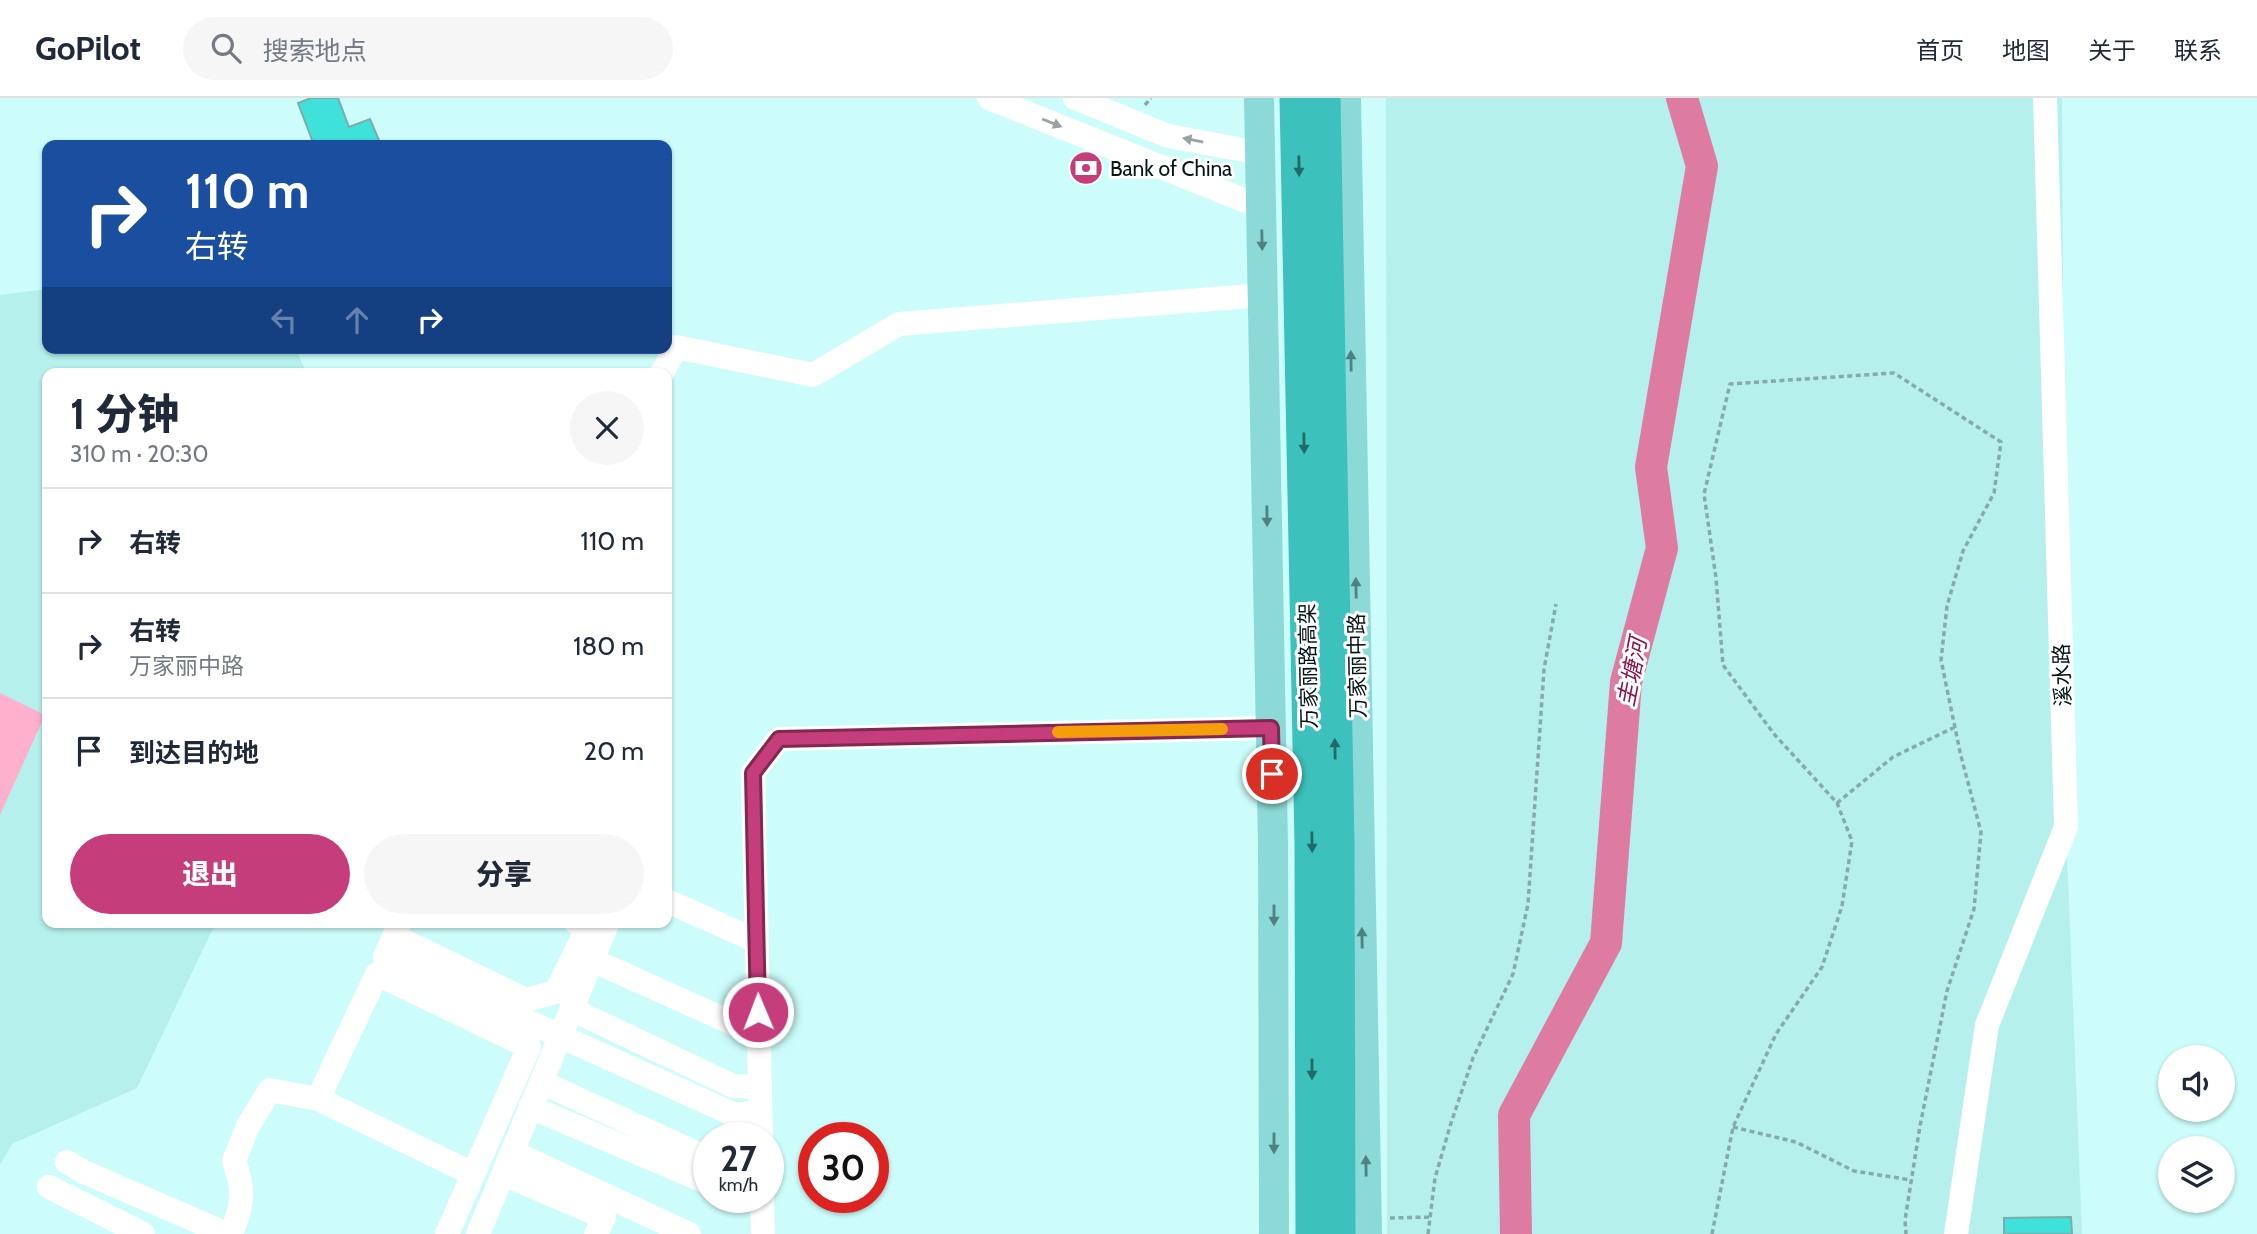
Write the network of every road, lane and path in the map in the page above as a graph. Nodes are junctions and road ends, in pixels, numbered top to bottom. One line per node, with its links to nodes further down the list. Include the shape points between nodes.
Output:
1 (989, 98): 9 (street, one-way to 9)
2 (1075, 98): 8 (street, one-way to 2, via 1168,136)
3 (1259, 98): 8 (main road)
4 (1297, 98): 50 (highway, 万家丽路高架, one-way to 50, via 1312,843)
5 (1323, 98): 42 (highway, 万家丽路高架, one-way to 5, via 1337,830)
6 (1346, 98): 42 (main road, 万家丽中路, one-way to 6)
7 (2045, 98): 54 (street, 溪水路, via 2066,827 1987,1025)
8 (1260, 153): 9 (main road)
9 (1261, 207): 10 (main road, one-way to 10)
10 (1263, 295): 11 (street, via 899,324 813,375 676,347); 14 (main road, one-way to 14)
11 (665, 368)
12 (1556, 604): 41 (path, via 1544,669 1528,904 1513,974 1473,1058 1451,1123 1435,1178)
13 (1955, 727): 15 (path, via 1893,757); 15 (path, via 1941,660 1947,606 1963,551 1994,493 2001,442 1894,373 1730,384 1704,494 1723,665 1774,734); 37 (path, via 1981,832 1974,909 1947,991)
14 (1271, 728): 19 (street, via 779,739 753,773); 49 (main road, one-way to 49)
15 (1838, 803): 31 (path, via 1852,841 1842,906 1822,967 1776,1034)
16 (672, 903): 19 (street)
17 (583, 928): 20 (street, via 586,931 556,992 526,1000)
18 (605, 928): 21 (street)
19 (757, 941): 24 (street)
20 (389, 948): 23 (street); 27 (street); 35 (street, via 529,1047)
21 (592, 960): 22 (street); 24 (street)
22 (571, 1009): 23 (street); 26 (street, via 733,1086)
23 (560, 1035): 25 (street); 29 (street, via 735,1115)
24 (759, 1035): 26 (street)
25 (541, 1082): 28 (street); 32 (street)
26 (760, 1087): 29 (street)
27 (318, 1099): 35 (street); 44 (street, via 270,1090 234,1161 242,1182 242,1209)
28 (530, 1107): 34 (street); 36 (street)
29 (760, 1112): 30 (street)
30 (760, 1122)
31 (1733, 1127): 37 (path, via 1796,1142 1854,1171); 52 (path)
32 (693, 1152)
33 (68, 1162): 44 (street)
34 (507, 1163): 40 (street); 46 (street)
35 (473, 1174): 45 (street)
36 (693, 1176)
37 (1911, 1180): 53 (path)
38 (49, 1187): 43 (street)
39 (762, 1213): 48 (street)
40 (604, 1216): 47 (street)
41 (1430, 1217): 42 (path); 51 (path)
42 (1357, 1229)
43 (143, 1234)
44 (229, 1234)
45 (447, 1234)
46 (478, 1234)
47 (689, 1234)
48 (763, 1234)
49 (1274, 1234)
50 (1313, 1234)
51 (1428, 1234)
52 (1712, 1234)
53 (1906, 1234)
54 (1956, 1234)

